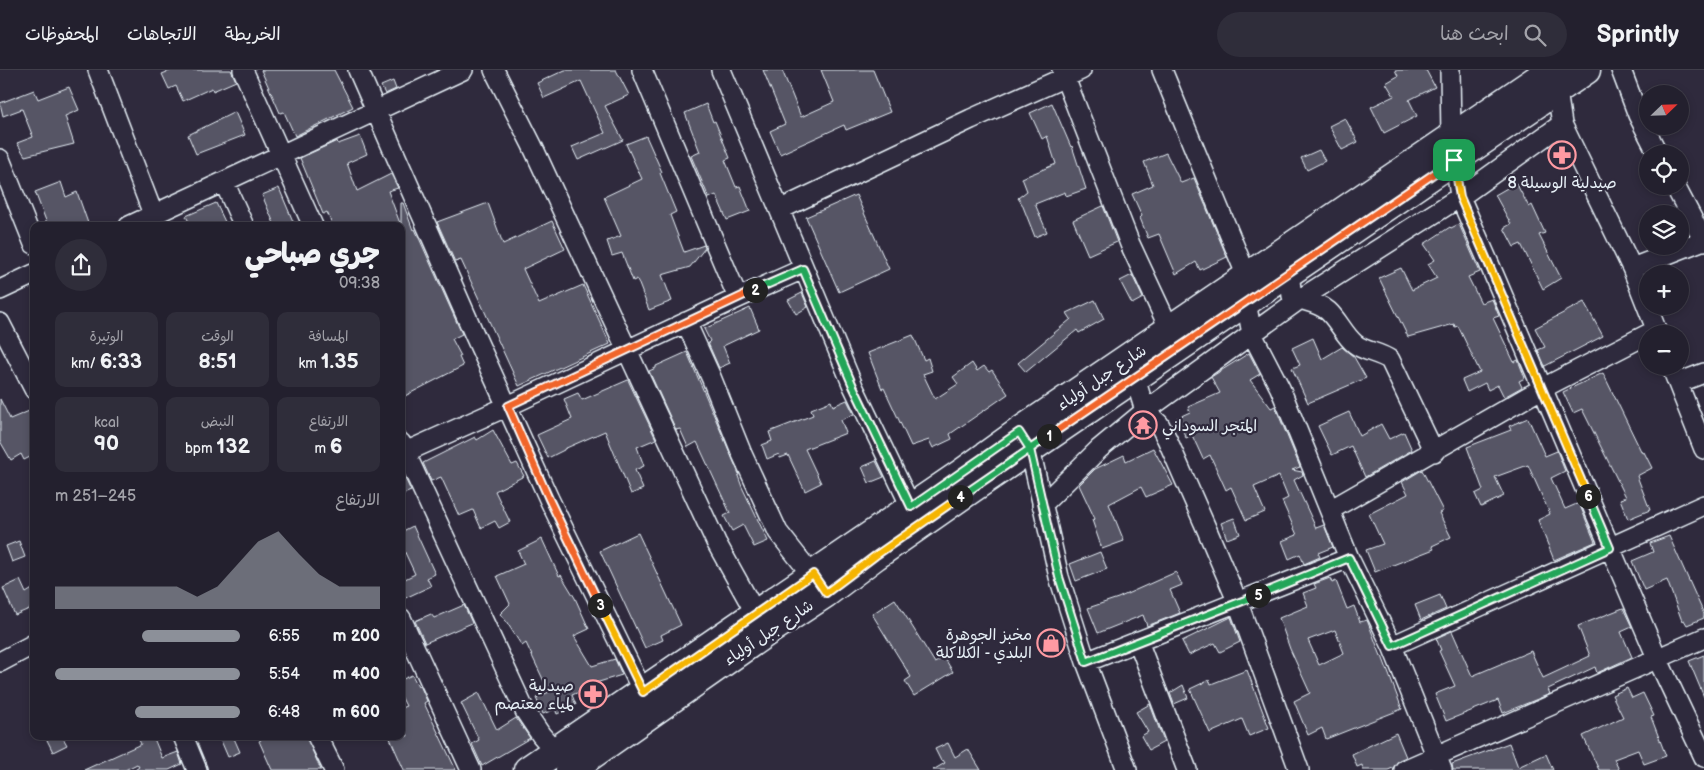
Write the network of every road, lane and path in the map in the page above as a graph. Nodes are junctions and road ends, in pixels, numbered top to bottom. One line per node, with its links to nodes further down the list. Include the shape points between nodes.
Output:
1 (98, 70): 24 (street)
2 (243, 70): 18 (street)
3 (358, 70): 14 (street)
4 (463, 70): 14 (street)
5 (494, 70): 44 (street)
6 (642, 70): 36 (street)
7 (722, 70): 23 (street)
8 (1162, 70): 34 (street)
9 (1450, 70): 17 (street)
10 (1586, 70): 13 (main road, شارع جبل أولياء)
11 (1621, 70): 16 (street)
12 (1069, 72): 23 (street); 41 (street, via 1130,244)
13 (1554, 80): 15 (street); 17 (main road, شارع جبل أولياء)
14 (376, 111): 18 (street); 51 (street)
15 (1562, 124): 22 (street); 30 (street)
16 (1653, 145)
17 (1453, 148): 22 (street); 32 (main road, شارع جبل أولياء); 34 (main road, شارع جبل أولياء)
18 (282, 156): 20 (street); 27 (street)
19 (0, 159): 28 (street)
20 (224, 182): 24 (street); 26 (street)
21 (1680, 195): 29 (street)
22 (1460, 197): 37 (street); 50 (street)
23 (781, 209): 31 (street)
24 (153, 214): 25 (street)
25 (137, 222)
26 (242, 222)
27 (311, 222)
28 (30, 234)
29 (1704, 241): 30 (street)
30 (1632, 268): 40 (street)
31 (803, 269): 36 (street); 60 (street, via 853,386)
32 (1288, 274): 34 (main road, شارع جبل أولياء); 37 (street, via 1292,296)
33 (30, 276): 35 (street)
34 (1247, 289): 41 (main road, شارع جبل أولياء); 42 (street); 48 (main road, شارع جبل أولياء)
35 (0, 290)
36 (738, 298): 38 (street)
37 (1300, 299): 42 (street); 56 (street, via 1320,305 1354,343 1390,360)
38 (686, 322): 44 (street); 64 (street, via 778,532)
39 (0, 323): 49 (street)
40 (1650, 325)
41 (1170, 330): 53 (main road, شارع جبل أولياء)
42 (1252, 334): 52 (street); 61 (street, via 1280,388)
43 (1639, 340): 50 (street)
44 (628, 350): 51 (street); 66 (street, via 716,542)
45 (1704, 373): 46 (street)
46 (1689, 374)
47 (1674, 375): 55 (street)
48 (1134, 378): 52 (street); 53 (main road, شارع جبل أولياء)
49 (30, 382)
50 (1543, 388): 56 (street); 62 (street)
51 (508, 406): 54 (street); 75 (street, via 553,508)
52 (1145, 411): 58 (street, via 1099,449); 65 (street, via 1159,424 1167,439)
53 (1025, 440): 58 (street); 60 (main road, شارع جبل أولياء); 64 (main road, شارع جبل أولياء, via 875,556)
54 (405, 449)
55 (1704, 449)
56 (1434, 452): 61 (street)
57 (405, 456): 79 (street, via 525,711)
58 (1042, 505): 74 (street, via 1059,577)
59 (1704, 505): 62 (street)
60 (911, 507): 64 (main road, شارع جبل أولياء)
61 (1330, 510): 63 (street)
62 (1610, 548): 71 (street); 72 (street)
63 (1349, 558): 65 (street); 71 (street)
64 (819, 584): 66 (main road, شارع جبل أولياء); 79 (main road, شارع جبل أولياء, via 765,633)
65 (1238, 603): 69 (street); 87 (street)
66 (756, 614): 75 (main road, شارع جبل أولياء)
67 (405, 627): 83 (street)
68 (1704, 638): 72 (street)
69 (1138, 641): 74 (street); 86 (street)
70 (30, 646): 73 (street)
71 (1392, 646): 80 (street)
72 (1658, 660): 78 (street); 80 (street)
73 (0, 662)
74 (1086, 662): 85 (street)
75 (643, 692): 79 (main road, شارع جبل أولياء)
76 (185, 740): 81 (street)
77 (319, 740): 82 (street)
78 (1704, 757)
79 (562, 761): 84 (main road, شارع جبل أولياء)
80 (1439, 764): 88 (street)
81 (197, 770)
82 (334, 770)
83 (471, 770)
84 (528, 770)
85 (1127, 770)
86 (1187, 770)
87 (1300, 770)
88 (1404, 770)

